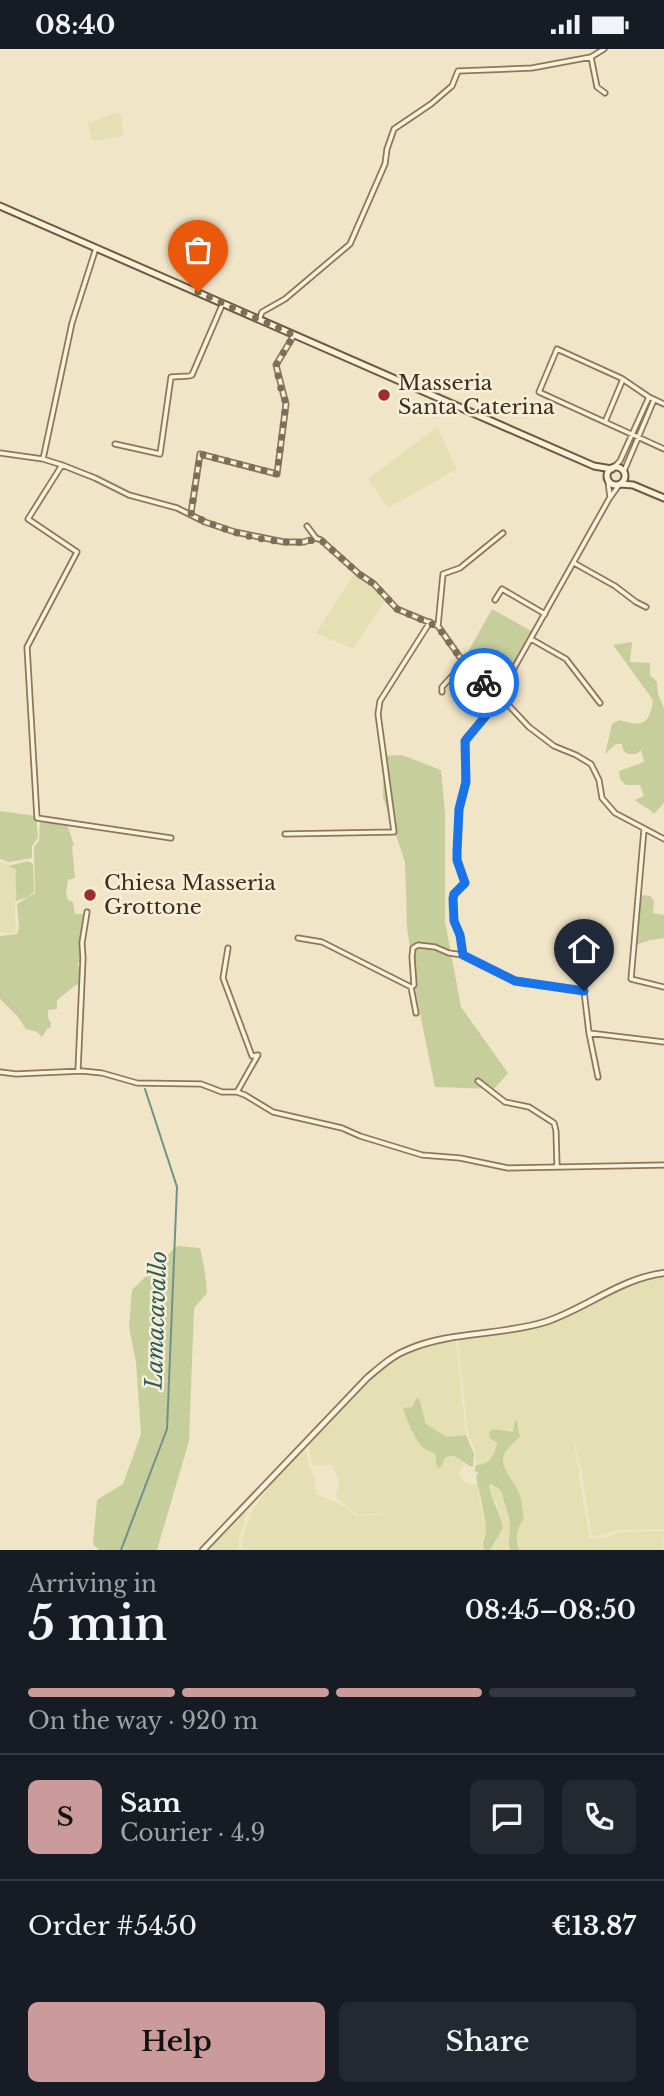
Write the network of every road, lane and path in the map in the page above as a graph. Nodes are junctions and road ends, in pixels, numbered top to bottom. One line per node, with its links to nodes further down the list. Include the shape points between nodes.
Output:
1 (604, 49): 2 (street)
2 (591, 57): 3 (street, via 597,87); 7 (street, via 532,68 458,71 453,86 394,129 385,164 350,244 285,299 262,312)
3 (605, 93)
4 (0, 206): 5 (main road)
5 (96, 248): 6 (main road); 19 (street, via 72,323)
6 (223, 303): 7 (main road); 16 (street, via 192,375 171,377 160,454)
7 (259, 320): 8 (main road)
8 (294, 335): 21 (main road); 29 (street, via 276,365 286,403 277,474 200,454)
9 (623, 379): 10 (street); 13 (street); 13 (street, via 557,349 539,392)
10 (649, 397): 11 (street); 14 (street)
11 (654, 400): 12 (street); 15 (street)
12 (664, 404)
13 (605, 422): 14 (street)
14 (632, 434): 15 (street); 22 (street)
15 (638, 437): 17 (street); 23 (street)
16 (115, 444)
17 (664, 449)
18 (0, 453): 19 (street)
19 (43, 459): 20 (street)
20 (62, 465): 29 (street, via 129,495); 46 (street, via 28,519 77,552 27,647 37,818)
21 (594, 467): 22 (main road); 24 (main road)
22 (612, 468): 23 (main road); 24 (main road)
23 (624, 472): 25 (main road); 26 (main road)
24 (608, 480): 25 (main road); 28 (street)
25 (620, 485): 26 (main road); 28 (street)
26 (643, 489): 27 (main road)
27 (664, 498)
28 (609, 499): 33 (street)
29 (191, 514): 32 (street, via 256,537 304,543)
30 (307, 526): 32 (street)
31 (503, 533): 38 (street, via 460,568 443,574)
32 (316, 538): 37 (street, via 374,584 397,609)
33 (574, 563): 35 (street); 36 (street)
34 (495, 600): 36 (street, via 502,589)
35 (646, 607)
36 (545, 614): 39 (street)
37 (430, 622): 38 (street); 45 (street, via 380,701 394,832)
38 (438, 627): 40 (street)
39 (531, 639): 42 (street); 43 (street, via 566,659)
40 (464, 663): 41 (street); 42 (street)
41 (442, 692)
42 (499, 695): 44 (street, via 546,740 591,764 602,798 615,813); 51 (street, via 465,741 466,782 457,852 465,883 453,899)
43 (600, 703)
44 (644, 829): 47 (street); 53 (street, via 631,979)
45 (285, 834)
46 (171, 838)
47 (664, 839)
48 (87, 912): 57 (street)
49 (298, 937): 52 (street, via 322,941)
50 (228, 948): 61 (street, via 223,978 253,1056 258,1055)
51 (460, 955): 52 (street, via 415,946); 55 (street, via 515,981 584,991)
52 (411, 987): 54 (street)
53 (664, 987)
54 (416, 1013)
55 (589, 1034): 56 (street); 59 (street)
56 (664, 1042)
57 (78, 1071): 58 (street); 61 (street, via 137,1083 201,1084)
58 (0, 1072)
59 (598, 1077)
60 (478, 1081): 63 (street, via 505,1102 529,1107 554,1123)
61 (237, 1092): 63 (street, via 273,1112 342,1128 422,1155 508,1168)
62 (664, 1165): 63 (street)
63 (557, 1166)
64 (664, 1273): 65 (street, via 621,1285 577,1310 543,1322 433,1341 389,1360)
65 (203, 1550)

